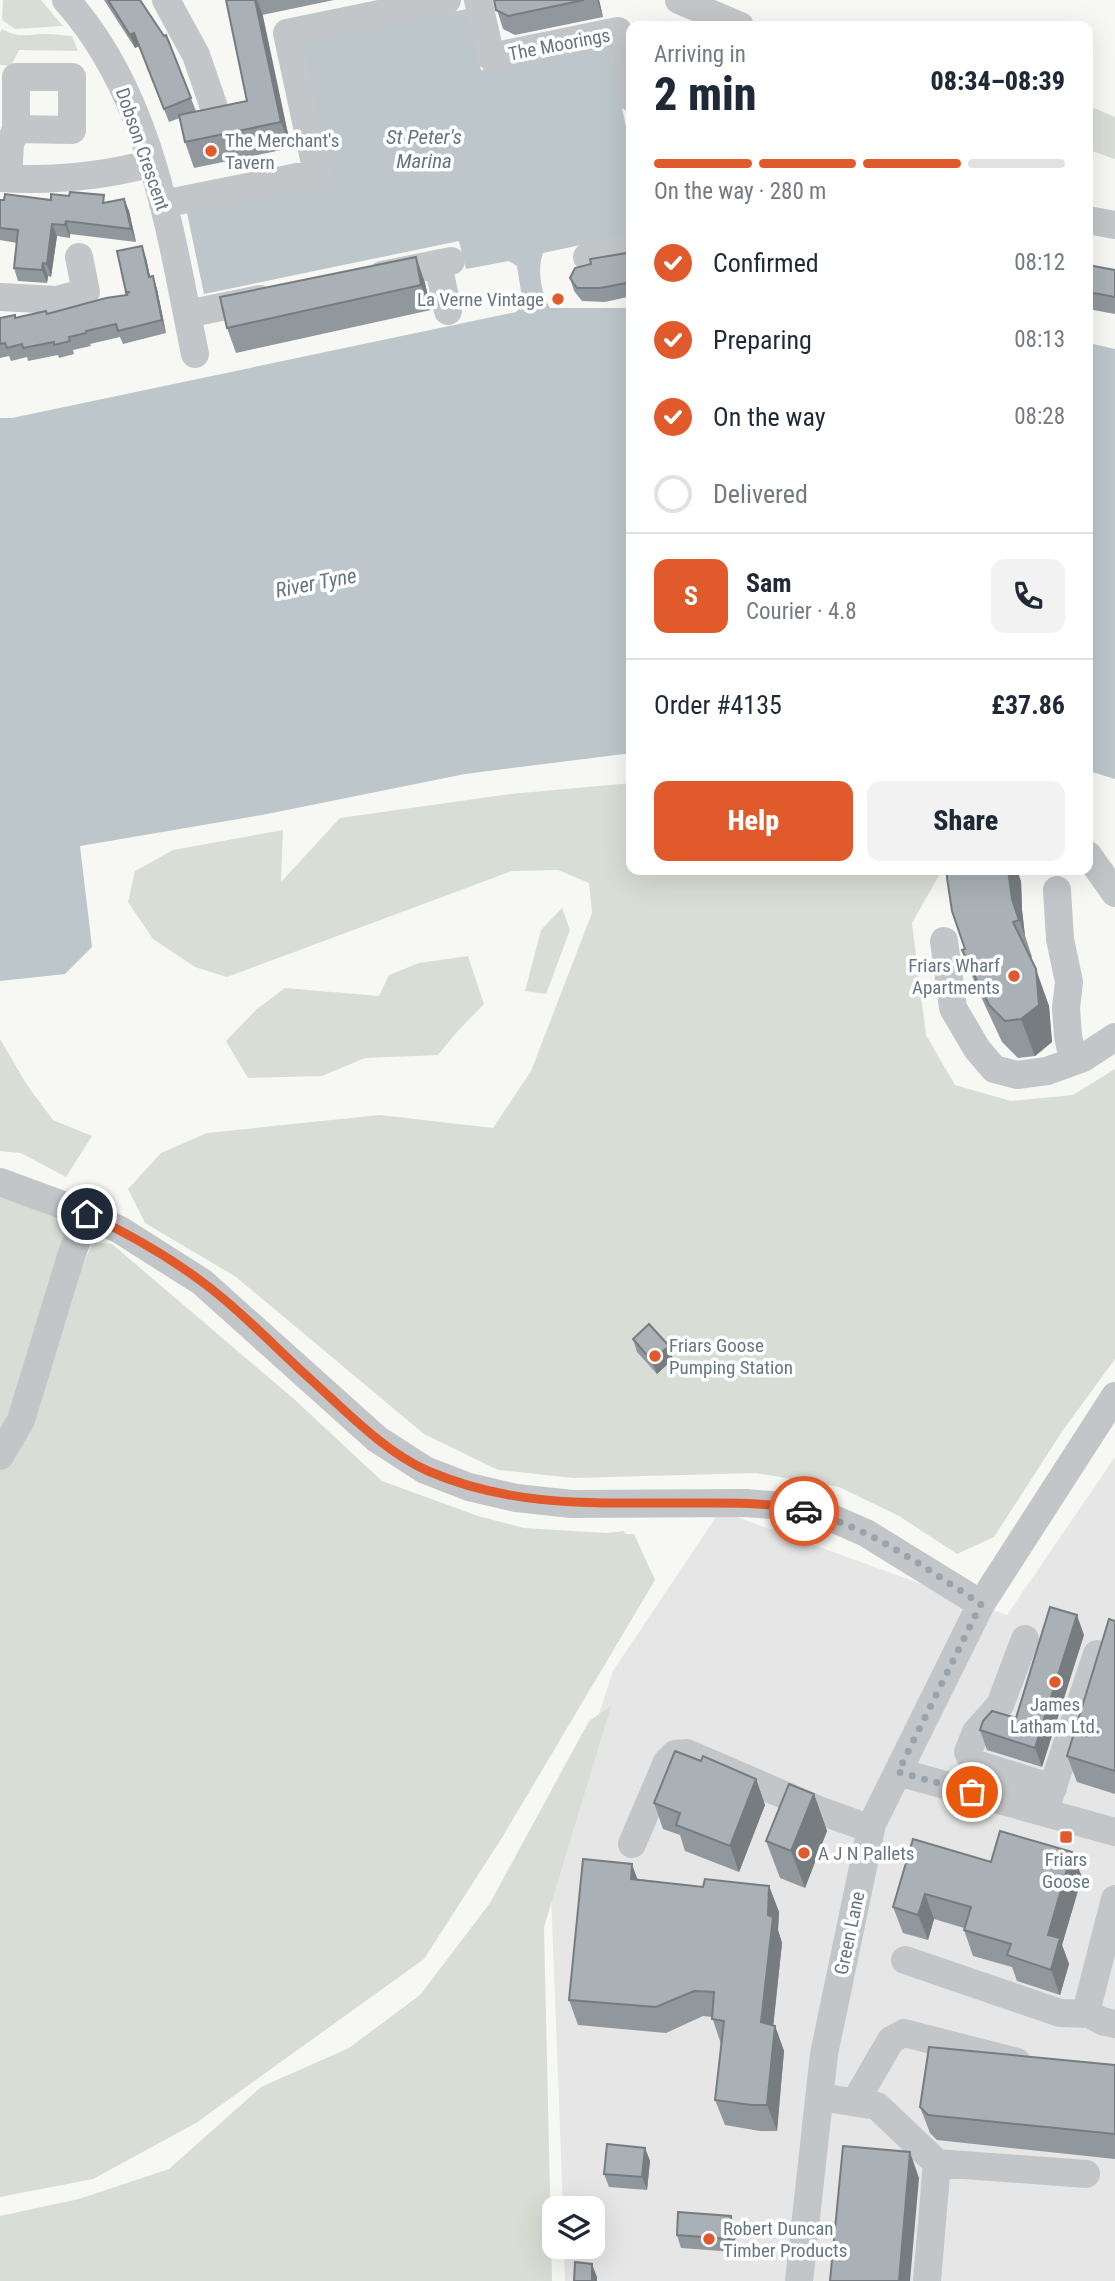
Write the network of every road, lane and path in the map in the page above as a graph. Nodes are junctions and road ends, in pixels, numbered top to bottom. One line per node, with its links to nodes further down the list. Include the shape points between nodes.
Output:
1 (66, 0): 10 (street, Dobson Crescent, via 105,53)
2 (166, 0): 8 (street, via 196,55)
3 (447, 0): 12 (street, via 287,33 317,173)
4 (478, 0): 7 (street, The Moorings, via 491,57 618,31)
5 (679, 0): 6 (street)
6 (728, 21)
7 (626, 69)
8 (218, 119)
9 (16, 130): 11 (street)
10 (152, 163): 11 (street, via 60,180); 12 (street, Dobson Crescent)
11 (4, 178)
12 (163, 204): 22 (street, Dobson Crescent)
13 (1093, 221): 14 (street)
14 (1115, 225)
15 (626, 248): 17 (street)
16 (79, 257): 20 (street, via 86,292 57,300)
17 (587, 257)
18 (354, 280): 21 (street, via 444,262)
19 (288, 294): 22 (street)
20 (0, 297)
21 (448, 311)
22 (187, 314): 23 (street, Dobson Crescent)
23 (195, 354)
24 (1093, 862): 26 (street)
25 (1056, 890): 29 (street, via 1059,939 1069,982 1066,1008)
26 (1115, 893)
27 (944, 942): 29 (street, via 953,1008 994,1069 1017,1075)
28 (1115, 1037): 29 (street)
29 (1073, 1061)
30 (0, 1182): 31 (street)
31 (87, 1214): 33 (street, via 22,1420); 34 (street, via 202,1282 377,1439 425,1470 516,1498 572,1504 746,1503 825,1516 866,1532)
32 (1112, 1407): 34 (street, Green Lane)
33 (0, 1455)
34 (981, 1604): 37 (street, Green Lane)
35 (1025, 1639): 38 (street, via 1000,1705 976,1732 968,1752 973,1763)
36 (1097, 1654): 38 (street)
37 (898, 1772): 38 (street); 39 (street, Green Lane)
38 (1049, 1800): 40 (street)
39 (871, 1829): 41 (street, via 687,1754 675,1754 667,1762); 47 (street, Green Lane, via 824,2054)
40 (1115, 1832)
41 (632, 1844)
42 (1115, 1899): 44 (street)
43 (905, 1960): 44 (street, via 1060,2013)
44 (1088, 2014): 45 (street)
45 (1115, 2024)
46 (1034, 2066): 48 (street, via 904,2033 891,2040)
47 (820, 2097): 48 (street); 51 (street, Green Lane)
48 (855, 2102): 49 (street, via 877,2106)
49 (937, 2162): 50 (street); 52 (street)
50 (1086, 2174)
51 (799, 2281)
52 (927, 2281)

